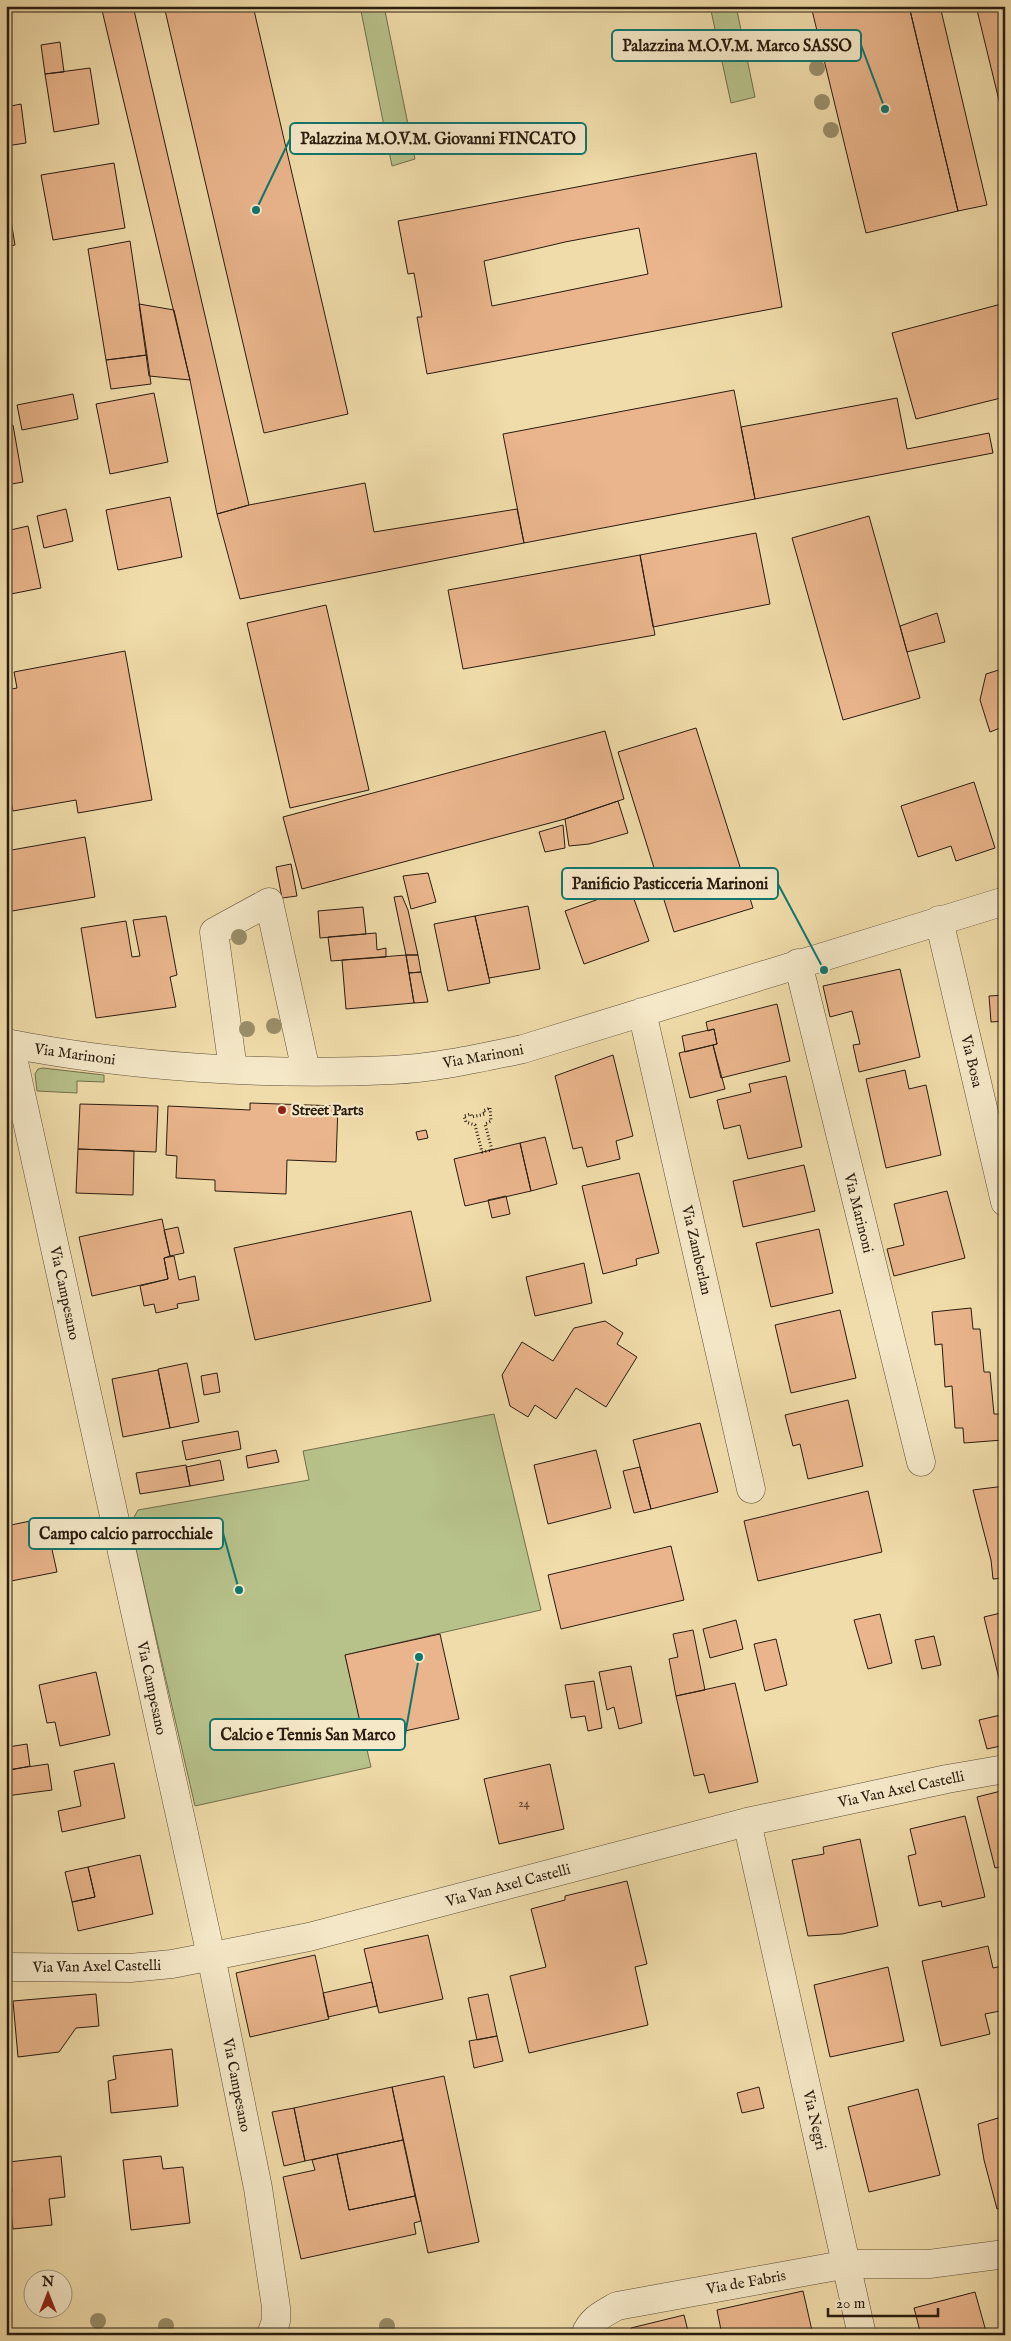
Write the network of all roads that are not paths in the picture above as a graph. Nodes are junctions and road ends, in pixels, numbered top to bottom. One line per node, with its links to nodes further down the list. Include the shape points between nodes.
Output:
1 (1005, 901): 2 (street, Via Marinoni)
2 (939, 920): 3 (street, Via Marinoni); 8 (street, Via Bosa)
3 (798, 963): 4 (street, Via Marinoni); 9 (street, Via Marinoni)
4 (642, 1012): 7 (street, Via Marinoni, via 523,1049 473,1060 393,1070); 10 (street, Via Zamberlan)
5 (8, 1044): 6 (street, Via Marinoni, via 148,1063); 13 (street, Via Campesano)
6 (233, 1069): 7 (street, Via Marinoni); 7 (street, via 214,932 269,902)
7 (306, 1071)
8 (1005, 1202)
9 (921, 1462)
10 (751, 1489)
11 (1005, 1769): 12 (street, Via Van Axel Castelli)
12 (747, 1822): 13 (street, Via Van Axel Castelli, via 309,1937); 16 (street, Via Negri)
13 (211, 1956): 14 (street, Via Van Axel Castelli, via 130,1968); 17 (street, Via Campesano, via 258,2188 276,2307 276,2322)
14 (6, 1967)
15 (1005, 2254): 16 (street, via 929,2264)
16 (848, 2264): 18 (street, Via de Fabris, via 617,2306 598,2316); 19 (street)
17 (271, 2335)
18 (585, 2335)
19 (862, 2335)

